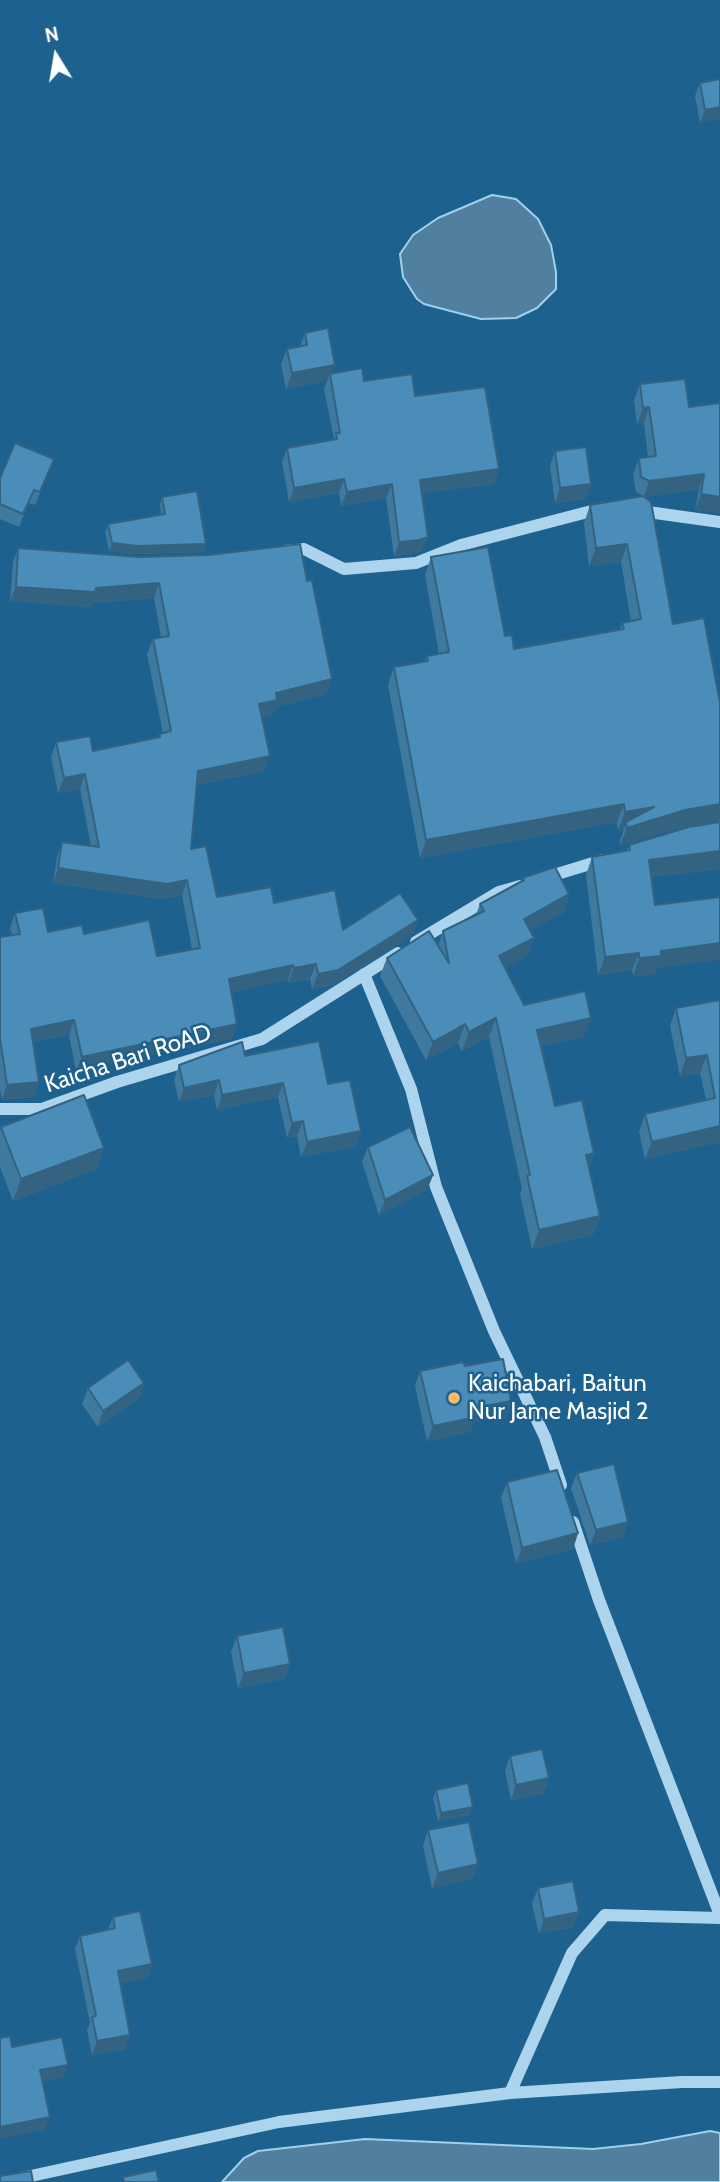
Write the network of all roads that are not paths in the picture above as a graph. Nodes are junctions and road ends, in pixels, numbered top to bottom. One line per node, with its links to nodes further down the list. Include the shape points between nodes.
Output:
1 (720, 523): 2 (street, via 648,512 635,500 461,545 416,563 344,569 304,549)
2 (266, 554)
3 (616, 856): 4 (street, Kaicha Bari RoAD, via 499,892)
4 (363, 974): 5 (street, Kaicha Bari RoAD, via 262,1039 42,1109); 6 (street, via 411,1089 436,1187 494,1331 545,1437 599,1600)
5 (0, 1109)
6 (720, 1916): 8 (street, via 605,1915 572,1953)
7 (720, 2082): 8 (street)
8 (510, 2093): 9 (street, via 279,2122)
9 (4, 2182)

